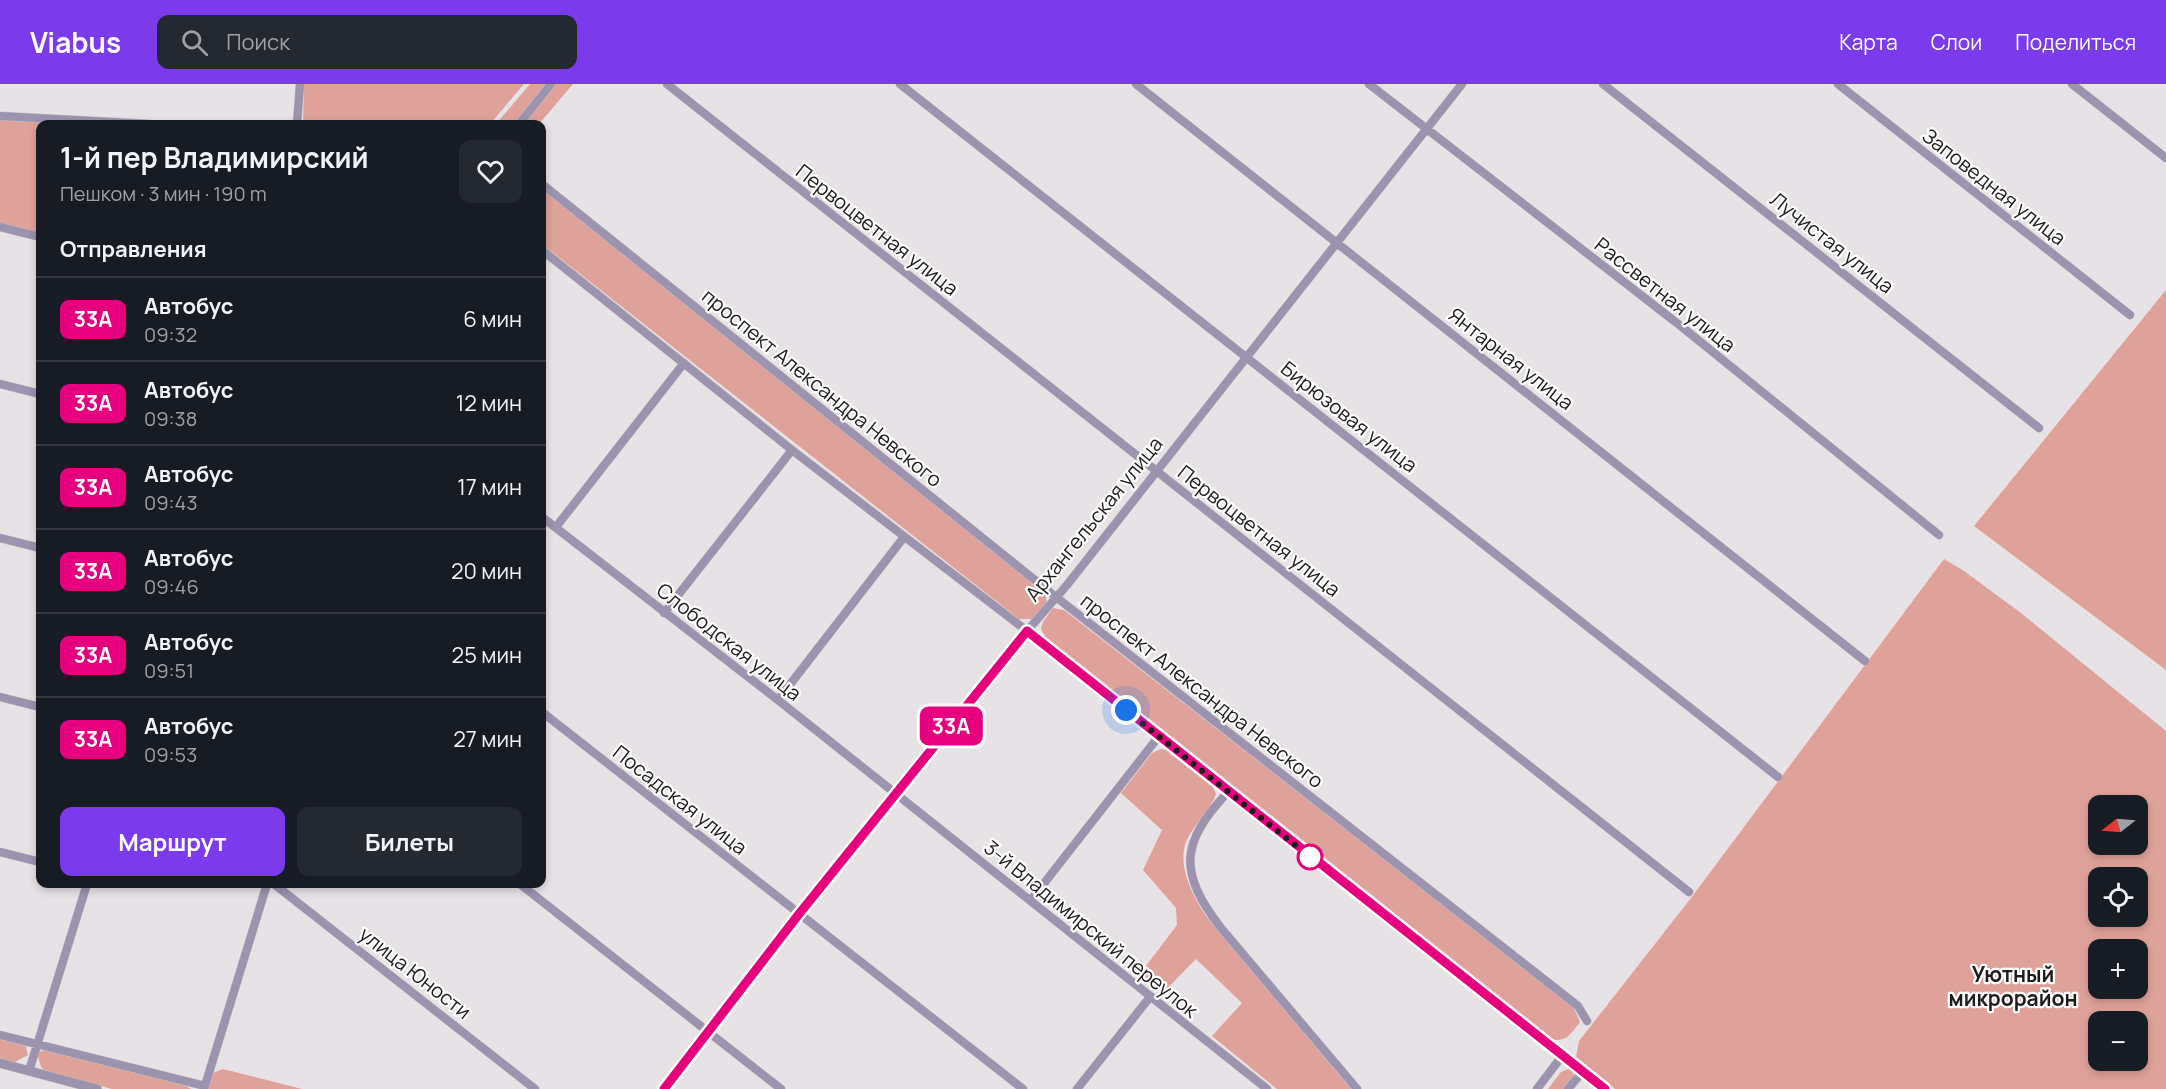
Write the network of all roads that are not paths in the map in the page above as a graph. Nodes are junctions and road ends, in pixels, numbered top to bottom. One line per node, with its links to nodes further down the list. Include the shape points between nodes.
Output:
1 (300, 84): 13 (street)
2 (551, 84): 14 (street)
3 (667, 84): 29 (street, Первоцветная улица)
4 (900, 84): 23 (street, Бирюзовая улица)
5 (1136, 84): 20 (street, Янтарная улица)
6 (1368, 84): 15 (street, Рассветная улица)
7 (1462, 84): 15 (street, Архангельская улица)
8 (1603, 84): 27 (street, Лучистая улица)
9 (1838, 84): 22 (street, Заповедная улица)
10 (2072, 84): 16 (street)
11 (0, 116): 12 (street)
12 (74, 120)
13 (297, 120)
14 (522, 120)
15 (1426, 130): 20 (street, Архангельская улица); 32 (street, Рассветная улица, via 1682,327)
16 (2166, 158)
17 (546, 187): 36 (street, проспект Александра Невского)
18 (0, 227): 19 (street)
19 (36, 236)
20 (1337, 243): 23 (street, Архангельская улица); 39 (street, Янтарная улица)
21 (546, 253): 24 (street)
22 (2130, 315)
23 (1246, 357): 29 (street, Архангельская улица); 45 (street, Бирюзовая улица)
24 (684, 363): 28 (street); 31 (street)
25 (0, 384): 26 (street)
26 (36, 393)
27 (2039, 429)
28 (792, 450): 33 (street); 37 (street)
29 (1156, 471): 36 (street, Архангельская улица); 54 (street, Первоцветная улица)
30 (546, 520): 31 (street, Слободская улица)
31 (556, 527): 37 (street, Слободская улица)
32 (1939, 535)
33 (904, 537): 38 (street); 41 (street)
34 (0, 538): 35 (street)
35 (36, 547)
36 (1056, 597): 38 (street, Архангельская улица); 58 (street, проспект Александра Невского, via 1578,1006)
37 (664, 613): 41 (street, Слободская улица)
38 (1027, 631): 44 (street); 47 (street, Архангельская улица)
39 (1865, 661)
40 (0, 697): 42 (street)
41 (778, 700): 47 (street, Слободская улица)
42 (36, 706)
43 (546, 715): 56 (street, Посадская улица)
44 (1159, 736): 46 (street); 55 (street)
45 (1778, 777)
46 (1228, 792): 62 (street); 74 (street, via 1216,804 1192,845 1193,884 1221,928)
47 (895, 795): 55 (street, 3-й Владимирский переулок); 56 (street, Архангельская улица)
48 (0, 852): 49 (street)
49 (36, 861)
50 (86, 888): 61 (street)
51 (266, 888): 66 (street)
52 (279, 888): 68 (street, улица Юности)
53 (525, 888): 59 (street)
54 (1689, 892)
55 (1030, 900): 57 (street, 3-й Владимирский переулок)
56 (799, 914): 59 (street, Архангельская улица); 71 (street, Посадская улица)
57 (1150, 997): 72 (street); 73 (street, 3-й Владимирский переулок)
58 (1587, 1021)
59 (708, 1031): 69 (street, Архангельская улица); 70 (street)
60 (0, 1035): 61 (street)
61 (37, 1043): 64 (street); 66 (street)
62 (1562, 1056): 65 (street); 75 (street)
63 (0, 1063): 64 (street)
64 (29, 1071): 67 (street)
65 (1583, 1071): 76 (street); 77 (street)
66 (204, 1087)
67 (96, 1089)
68 (536, 1089)
69 (664, 1089)
70 (781, 1089)
71 (1023, 1089)
72 (1077, 1089)
73 (1267, 1089)
74 (1357, 1089)
75 (1537, 1089)
76 (1568, 1089)
77 (1605, 1089)

